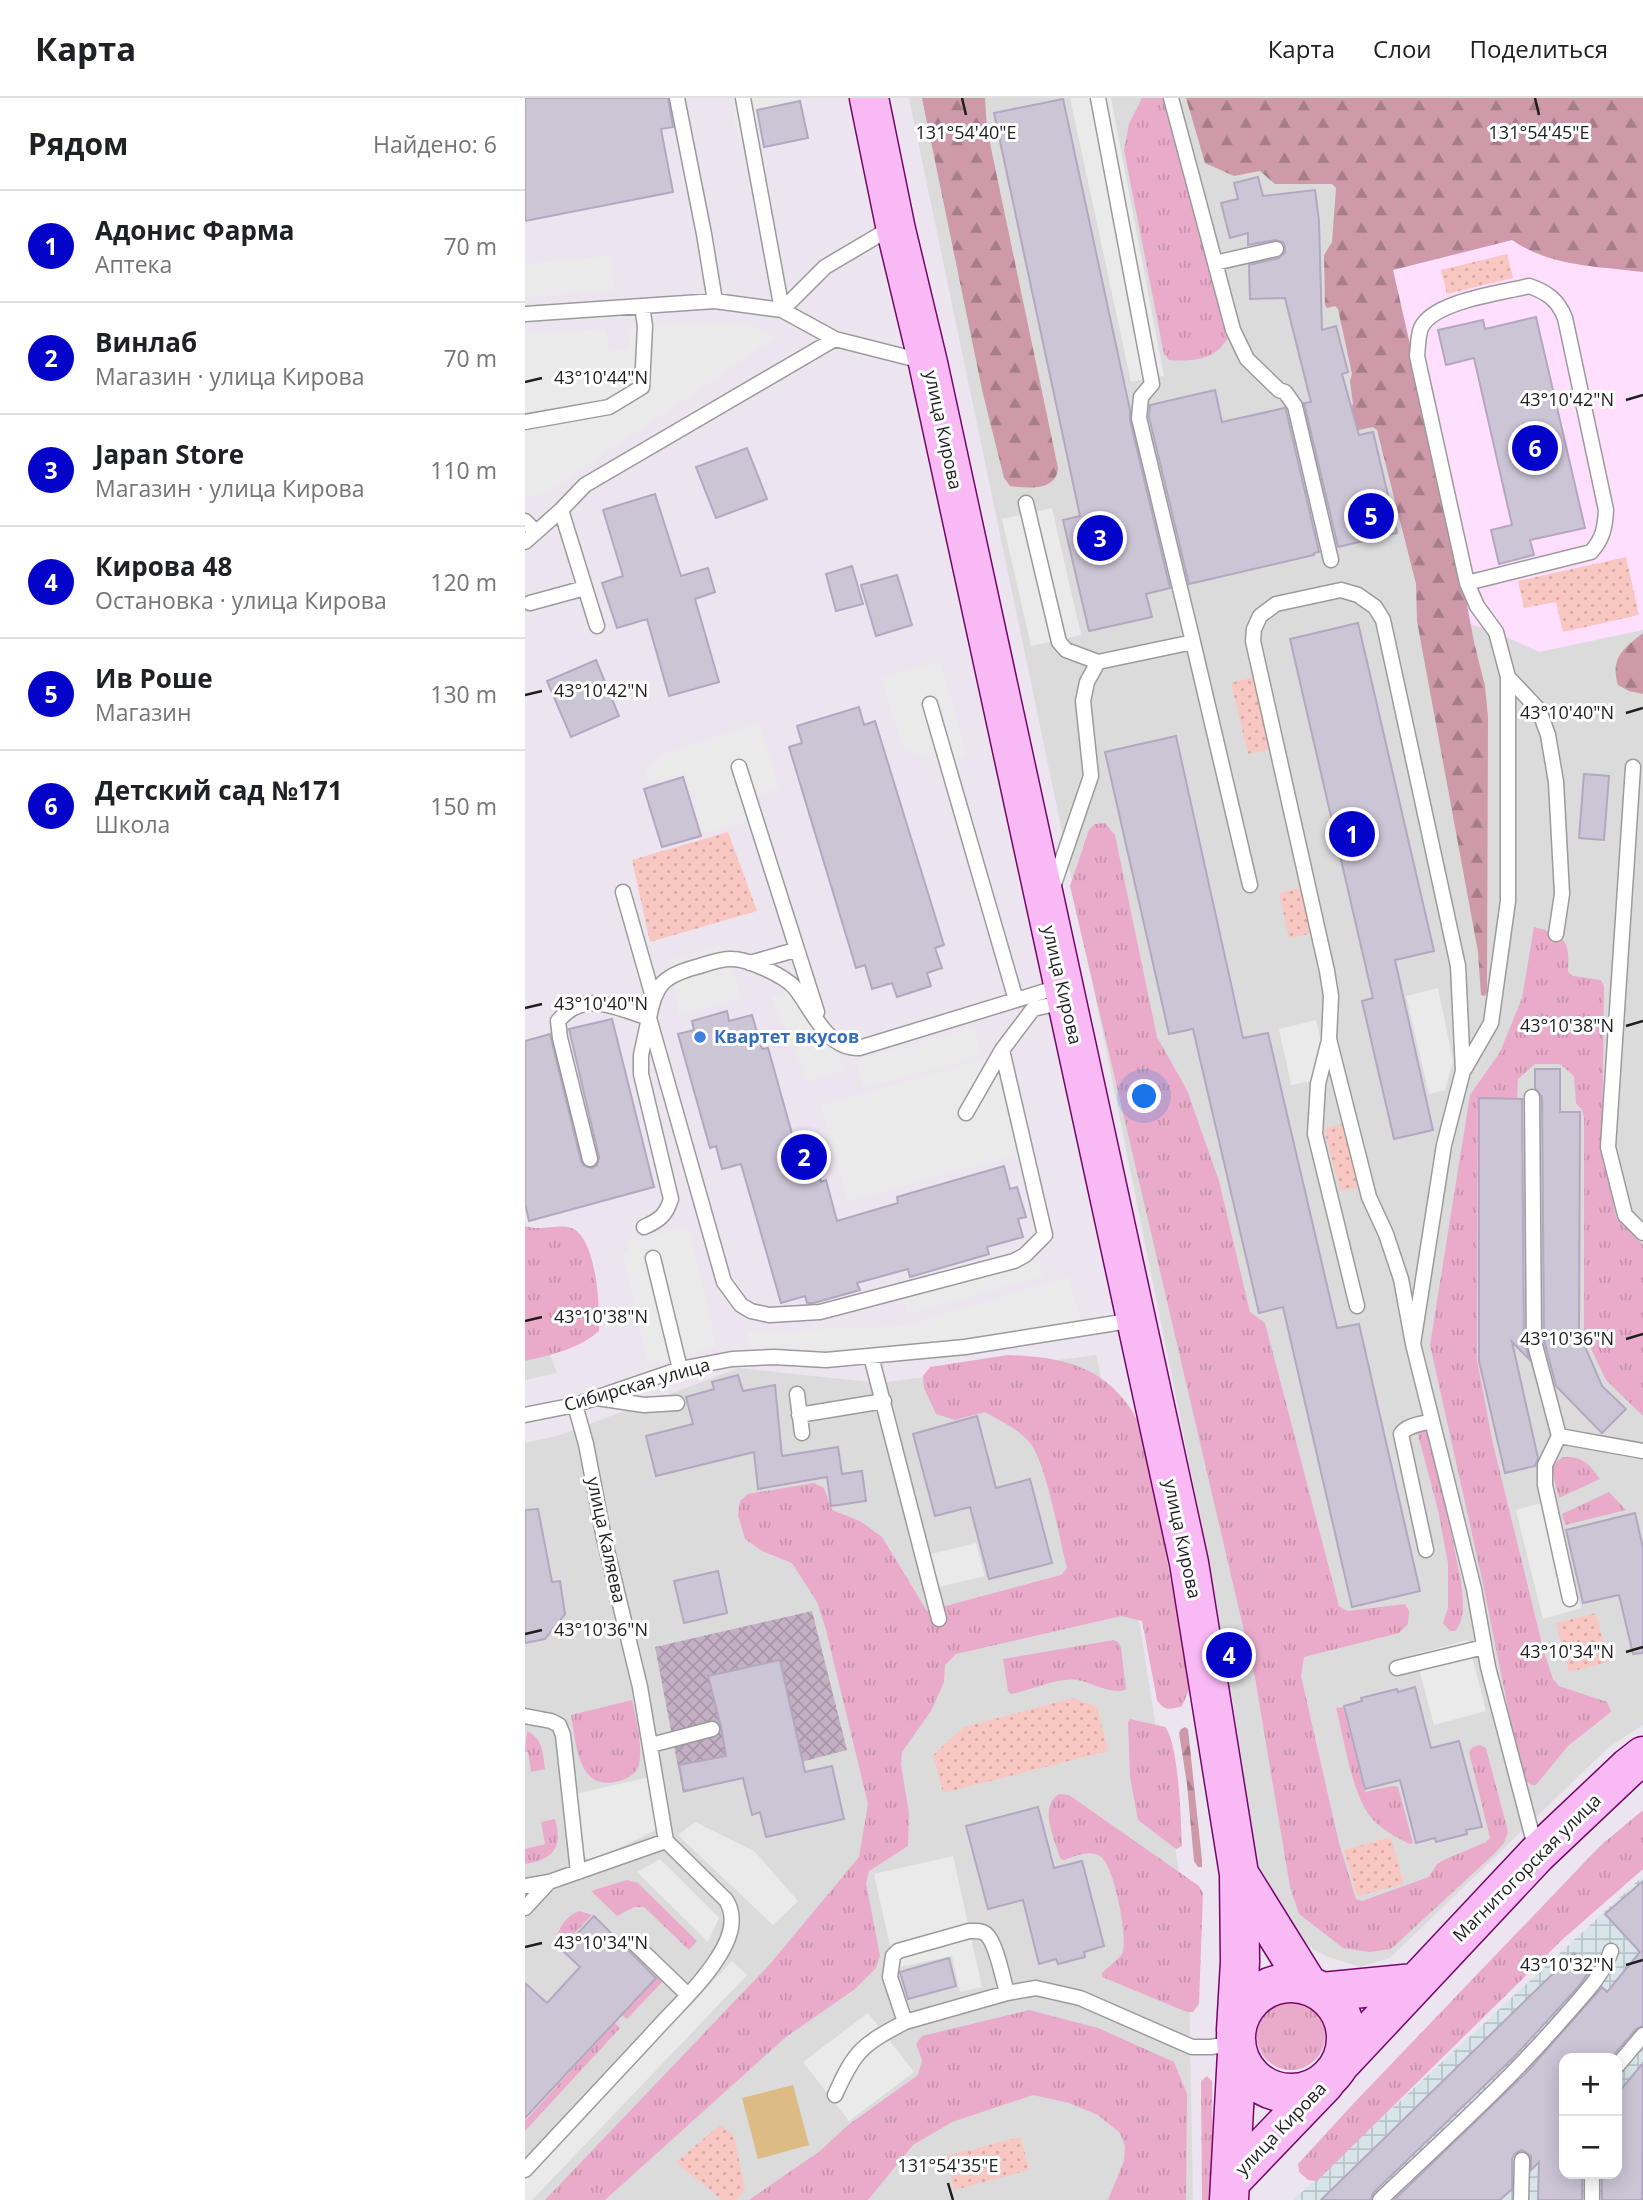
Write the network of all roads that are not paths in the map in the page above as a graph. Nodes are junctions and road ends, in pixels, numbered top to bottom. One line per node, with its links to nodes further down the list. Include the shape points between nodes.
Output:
1 (677, 98): 9 (lane)
2 (743, 98): 11 (lane)
3 (869, 98): 6 (street, улица Кирова)
4 (1098, 98): 25 (lane, via 1152,384 1141,397 1139,418)
5 (1171, 98): 8 (lane)
6 (896, 230): 11 (lane, via 825,267); 14 (street, улица Кирова)
7 (1276, 249): 8 (lane)
8 (1215, 264): 20 (lane, via 1233,330 1247,359 1295,406)
9 (715, 301): 10 (lane); 11 (lane)
10 (642, 306): 12 (lane); 15 (lane, via 642,387 609,407)
11 (782, 310): 13 (lane)
12 (525, 314)
13 (835, 339): 14 (lane); 17 (lane, via 585,485)
14 (928, 363): 33 (street, улица Кирова)
15 (525, 422)
16 (1025, 503): 26 (lane, via 1059,642 1066,650)
17 (561, 510): 18 (lane); 22 (lane)
18 (530, 526): 19 (lane)
19 (525, 542)
20 (1331, 560)
21 (1468, 583): 21 (lane, via 1591,552 1605,530 1606,510 1565,318 1553,298 1529,286 1446,306 1421,328 1417,356); 27 (lane, via 1477,606 1496,632)
22 (585, 588): 23 (lane); 24 (lane)
23 (530, 603)
24 (597, 626)
25 (1193, 642): 26 (lane); 31 (lane)
26 (1098, 662): 33 (lane, via 1083,701 1091,776)
27 (1507, 677): 34 (lane, via 1539,710 1548,735 1556,782 1562,894); 44 (lane, via 1508,901 1491,1023)
28 (930, 704): 39 (lane)
29 (739, 767): 35 (lane)
30 (1633, 767): 49 (lane, via 1608,1147 1625,1214)
31 (1250, 885)
32 (623, 892): 38 (lane)
33 (1045, 909): 37 (street, улица Кирова)
34 (1556, 934)
35 (796, 950): 36 (lane); 41 (lane)
36 (750, 963): 38 (lane, via 729,958 675,973); 41 (lane, via 793,986)
37 (1065, 994): 39 (lane); 43 (lane, via 1033,1009); 52 (street, улица Кирова)
38 (653, 997): 40 (lane)
39 (1016, 1000): 41 (lane, via 859,1048 846,1047)
40 (649, 1018): 43 (lane, via 724,1282 741,1305 769,1315 820,1312 1014,1261 1045,1235); 47 (lane, via 592,1003 573,1006 558,1021); 48 (lane, via 641,1074 671,1199 665,1215)
41 (823, 1030)
42 (1329, 1039): 44 (lane, via 1327,971 1253,641 1260,616 1276,604 1341,590 1359,595 1383,620 1458,966); 51 (lane, via 1318,1084 1315,1134); 53 (lane, via 1369,1197 1401,1279)
43 (1002, 1050): 46 (lane)
44 (1463, 1071): 53 (lane, via 1444,1145)
45 (1532, 1097): 65 (lane, via 1534,1341)
46 (966, 1113)
47 (590, 1159)
48 (644, 1227)
49 (1643, 1233)
50 (653, 1258): 55 (lane)
51 (1357, 1306)
52 (1135, 1320): 54 (lane, Сибирская улица, via 965,1347); 79 (street, улица Кирова, via 1189,1563)
53 (1413, 1344): 63 (lane)
54 (871, 1356): 55 (lane, Сибирская улица, via 732,1359); 58 (lane)
55 (680, 1369): 57 (lane, Сибирская улица)
56 (797, 1394): 62 (lane)
57 (595, 1398): 59 (lane, via 645,1405); 60 (lane, Сибирская улица)
58 (884, 1401): 62 (lane); 69 (lane)
59 (677, 1403)
60 (575, 1405): 61 (lane, Сибирская улица); 74 (lane, улица Каляева)
61 (525, 1415)
62 (799, 1415): 64 (lane)
63 (1432, 1421): 67 (lane, via 1411,1426 1401,1434); 70 (lane)
64 (802, 1433)
65 (1559, 1436): 66 (lane); 68 (lane, via 1545,1465 1545,1485)
66 (1643, 1451)
67 (1426, 1550)
68 (1570, 1599)
69 (939, 1619)
70 (1484, 1647): 71 (lane); 77 (lane)
71 (1398, 1668)
72 (525, 1716): 78 (lane, via 559,1725 563,1735)
73 (712, 1729): 74 (lane)
74 (652, 1745): 76 (lane, улица Каляева)
75 (1643, 1756): 77 (street, Магнитогорская улица)
76 (666, 1841): 78 (lane); 88 (lane, via 732,1910 727,1941)
77 (1537, 1854): 85 (street, Магнитогорская улица)
78 (578, 1872): 80 (lane)
79 (1239, 1874): 86 (street, улица Кирова); 91 (street, улица Кирова)
80 (549, 1882): 81 (lane); 82 (lane)
81 (525, 1886)
82 (525, 1908)
83 (633, 1942): 88 (lane)
84 (1611, 1951): 99 (lane, via 1587,1991 1504,2083)
85 (1414, 1983): 86 (street); 93 (street, Магнитогорская улица)
86 (1315, 1988): 91 (street, via 1292,1982 1262,1991 1249,2001); 93 (street, via 1334,2002 1343,2016 1346,2049)
87 (1007, 1993): 89 (lane); 89 (lane, via 992,1943 981,1931 910,1947 898,1951 890,1961 890,1977); 91 (lane, via 1036,1988 1080,1998 1192,2047)
88 (688, 1995): 96 (lane)
89 (905, 2022): 94 (lane, via 871,2040 850,2061)
90 (1643, 2035): 92 (lane)
91 (1236, 2042): 93 (street, via 1252,2077 1282,2093 1316,2088); 98 (street, улица Кирова)
92 (1622, 2060)
93 (1335, 2071): 98 (street, улица Кирова)
94 (835, 2095)
95 (1522, 2160): 100 (lane)
96 (525, 2170)
97 (1592, 2179): 101 (lane)
98 (1231, 2190)
99 (1380, 2200)
100 (1521, 2200)
101 (1592, 2200)

